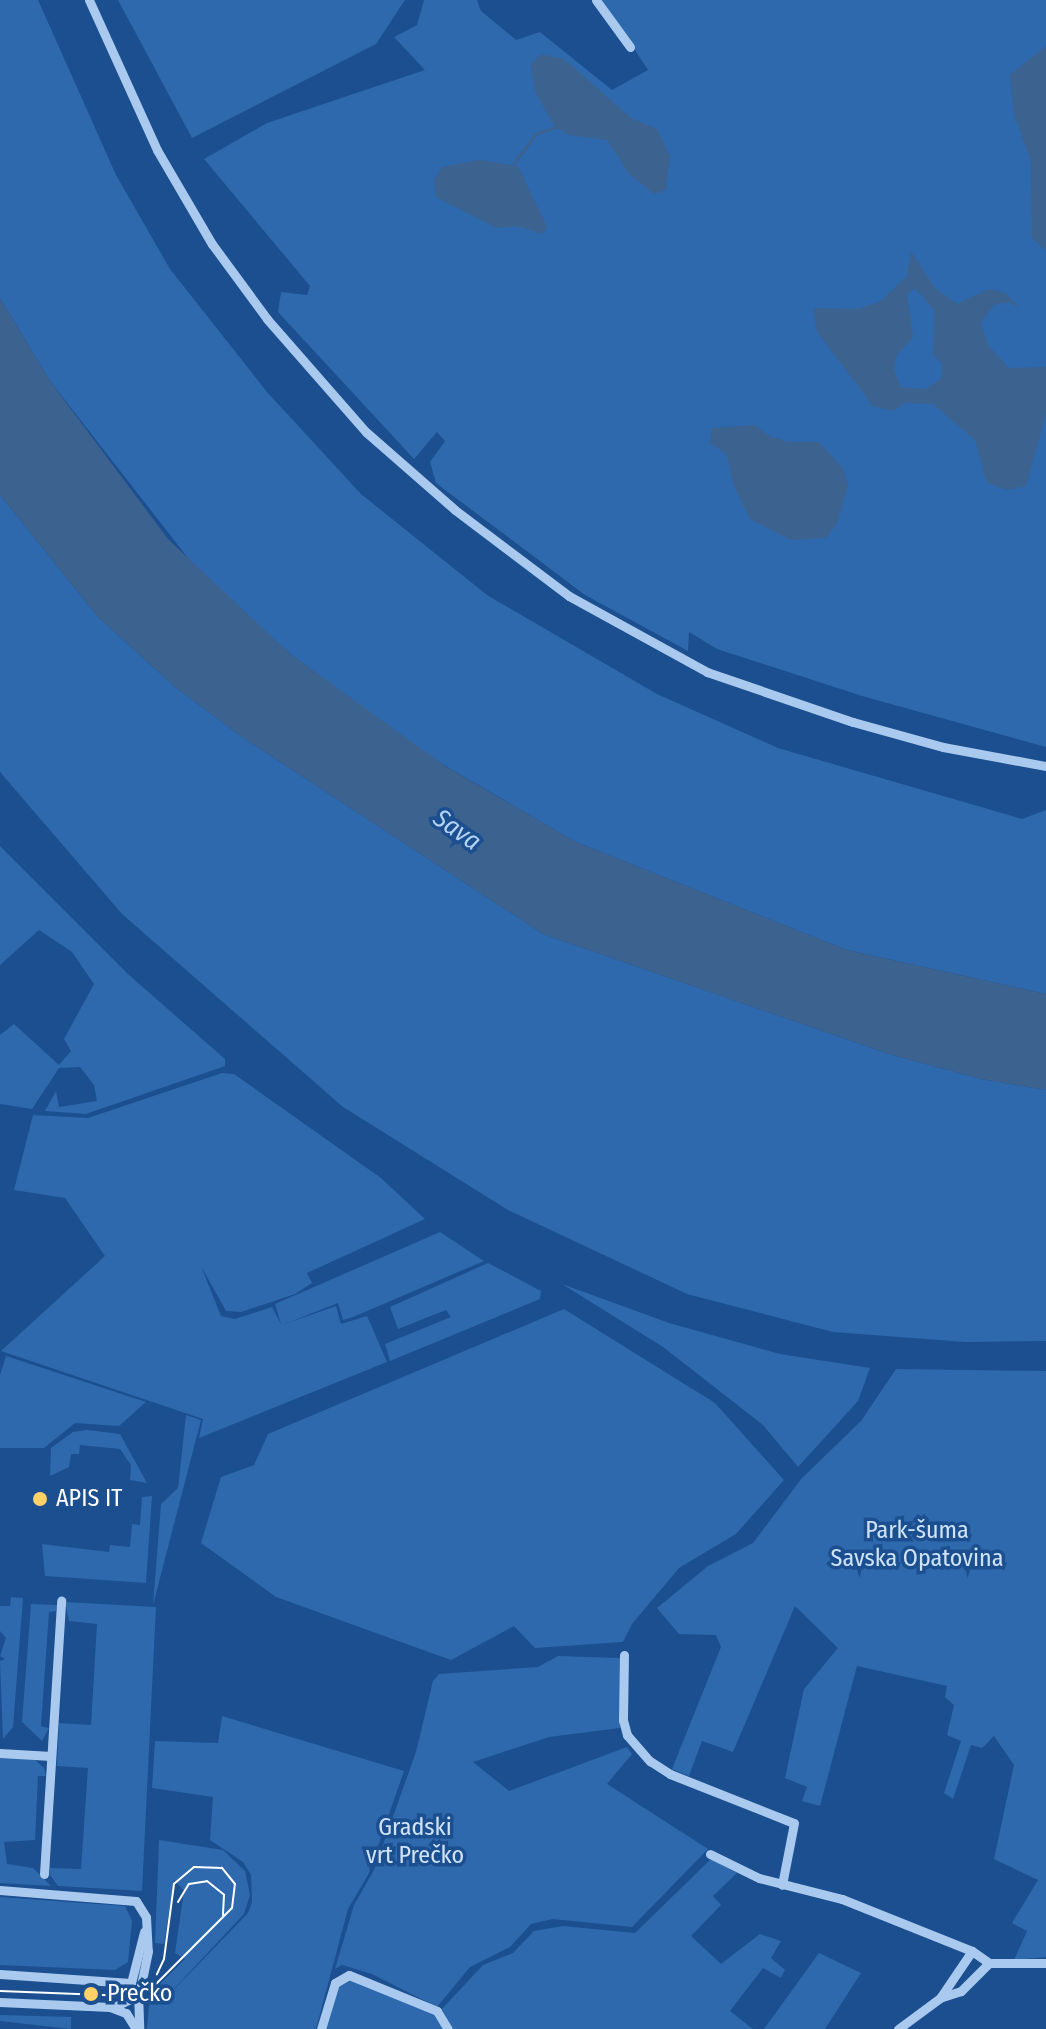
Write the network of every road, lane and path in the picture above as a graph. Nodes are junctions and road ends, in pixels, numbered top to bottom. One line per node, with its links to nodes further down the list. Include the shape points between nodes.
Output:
1 (89, 0): 4 (street, via 157,150 221,256 267,319 366,432 455,510 569,596 707,672 913,739)
2 (596, 0): 3 (street)
3 (630, 47)
4 (1046, 766)
5 (61, 1601): 8 (street)
6 (624, 1655): 11 (street, via 623,1720 627,1735 650,1761 670,1774 794,1823)
7 (0, 1753): 8 (street)
8 (51, 1756): 10 (street)
9 (710, 1854): 11 (street)
10 (44, 1874)
11 (782, 1885): 14 (street, via 893,1916)
12 (0, 1890): 13 (street, via 128,1897 140,1904)
13 (146, 1923): 18 (street); 19 (street, via 146,1974)
14 (972, 1951): 15 (street); 20 (street)
15 (989, 1963): 16 (street); 20 (street, via 961,1991)
16 (1046, 1963)
17 (0, 1974): 18 (street)
18 (131, 1983): 19 (street)
19 (139, 1995): 22 (street); 23 (street)
20 (940, 1998): 26 (street)
21 (0, 2002): 22 (street)
22 (110, 2007): 23 (street, via 126,2013)
23 (137, 2029)
24 (321, 2029): 25 (street, via 337,1979 357,1977 437,2011)
25 (448, 2029)
26 (898, 2029)

